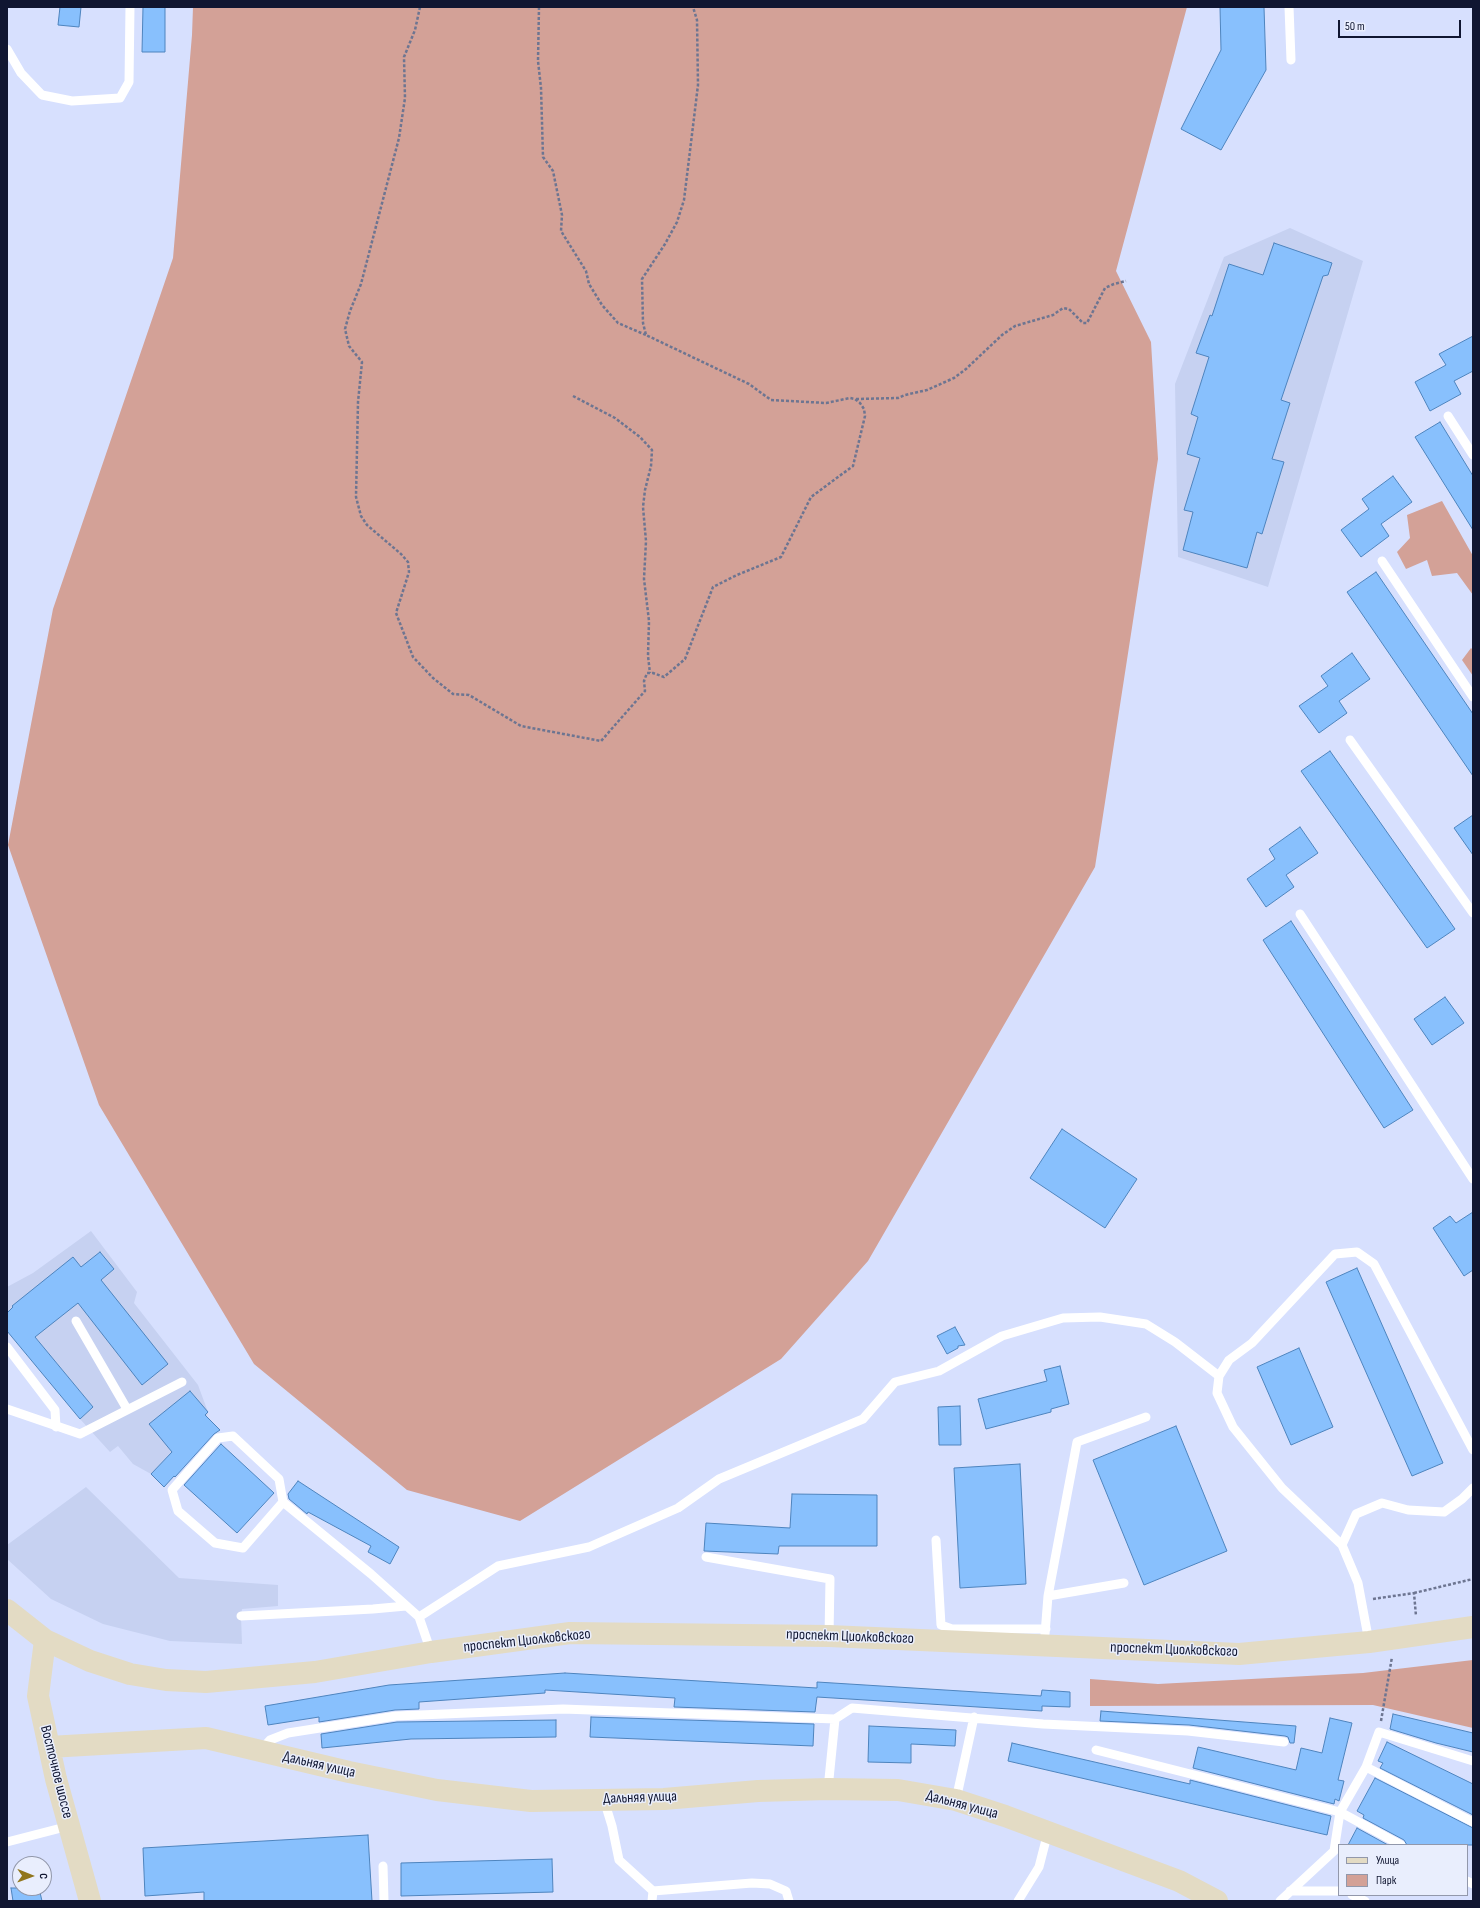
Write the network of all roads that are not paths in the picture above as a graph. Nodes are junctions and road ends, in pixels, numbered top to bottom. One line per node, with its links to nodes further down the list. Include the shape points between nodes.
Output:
1 (130, 7): 3 (lane, via 129,82 120,98 72,101 42,95 21,73)
2 (1289, 7): 4 (lane)
3 (7, 49)
4 (1291, 60)
5 (1448, 416): 6 (lane)
6 (1473, 455)
7 (1382, 561): 8 (lane)
8 (1473, 697)
9 (1350, 740): 10 (lane)
10 (1473, 913)
11 (1300, 914): 12 (lane)
12 (1473, 1179)
13 (76, 1321): 18 (lane)
14 (7, 1347): 20 (lane, via 55,1410)
15 (1219, 1376): 21 (lane, via 1229,1360 1252,1343 1335,1254 1357,1252 1374,1264); 25 (lane, via 1217,1394 1233,1428 1282,1488); 32 (lane, via 1175,1342 1146,1324 1100,1317 1063,1318 1002,1336 939,1371 895,1382 863,1418 719,1479 678,1508 589,1547 498,1566)
16 (182, 1382): 18 (lane)
17 (7, 1409): 20 (lane)
18 (127, 1410): 20 (lane, via 80,1434)
19 (1146, 1417): 28 (lane, via 1077,1442)
20 (56, 1427)
21 (1473, 1450)
22 (1473, 1488): 25 (lane, via 1444,1512 1408,1510 1382,1503 1356,1514)
23 (283, 1502): 23 (lane, via 279,1479 233,1436 218,1438 172,1490 178,1511 216,1543 243,1548); 29 (lane)
24 (936, 1540): 35 (lane, via 942,1625)
25 (1342, 1544): 37 (lane, via 1358,1582)
26 (706, 1557): 34 (lane, via 830,1579)
27 (1124, 1583): 28 (lane)
28 (1048, 1596): 35 (lane)
29 (406, 1606): 31 (lane); 32 (lane)
30 (7, 1610): 36 (main road)
31 (240, 1616)
32 (419, 1617): 38 (lane)
33 (1473, 1627): 37 (main road, проспект Циолковского)
34 (829, 1636): 35 (main road, проспект Циолковского); 38 (main road, проспект Циолковского, via 570,1633)
35 (1045, 1637): 37 (main road, проспект Циолковского, via 1239,1654)
36 (45, 1640): 38 (main road, проспект Циолковского, via 90,1661 130,1674 166,1680 229,1680 314,1672); 42 (main road, Восточное шоссе, via 38,1696)
37 (1369, 1642)
38 (431, 1652)
39 (974, 1717): 40 (lane, via 852,1708); 41 (lane, via 1043,1724 1188,1731); 49 (lane)
40 (835, 1719): 44 (lane, via 563,1709 396,1716 288,1733 270,1740); 47 (lane)
41 (1284, 1742)
42 (49, 1747): 44 (main road, Дальняя улица, via 206,1738); 52 (main road, Восточное шоссе)
43 (1096, 1750): 50 (lane)
44 (259, 1752): 48 (main road, Дальняя улица, via 437,1790 531,1801)
45 (1473, 1761): 46 (lane, via 1379,1732)
46 (1366, 1767): 50 (lane); 51 (lane)
47 (828, 1789): 48 (main road, Дальняя улица); 49 (main road, Дальняя улица, via 898,1790)
48 (604, 1800): 57 (lane, via 619,1860)
49 (956, 1800): 53 (main road, Дальняя улица)
50 (1340, 1812): 55 (lane); 58 (lane, via 1334,1851)
51 (1473, 1822)
52 (70, 1826): 54 (lane); 61 (main road, Восточное шоссе)
53 (1048, 1832): 65 (lane, via 1039,1867); 66 (main road, Дальняя улица, via 1179,1881)
54 (7, 1842)
55 (1399, 1844)
56 (383, 1866): 62 (lane)
57 (653, 1891): 63 (lane); 64 (lane, via 752,1883 770,1884 786,1891)
58 (1290, 1891): 59 (lane); 67 (lane)
59 (1338, 1891)
60 (1354, 1896): 68 (lane)
61 (90, 1901)
62 (384, 1901)
63 (652, 1901)
64 (788, 1901)
65 (1018, 1901)
66 (1217, 1901)
67 (1280, 1901)
68 (1365, 1901)

